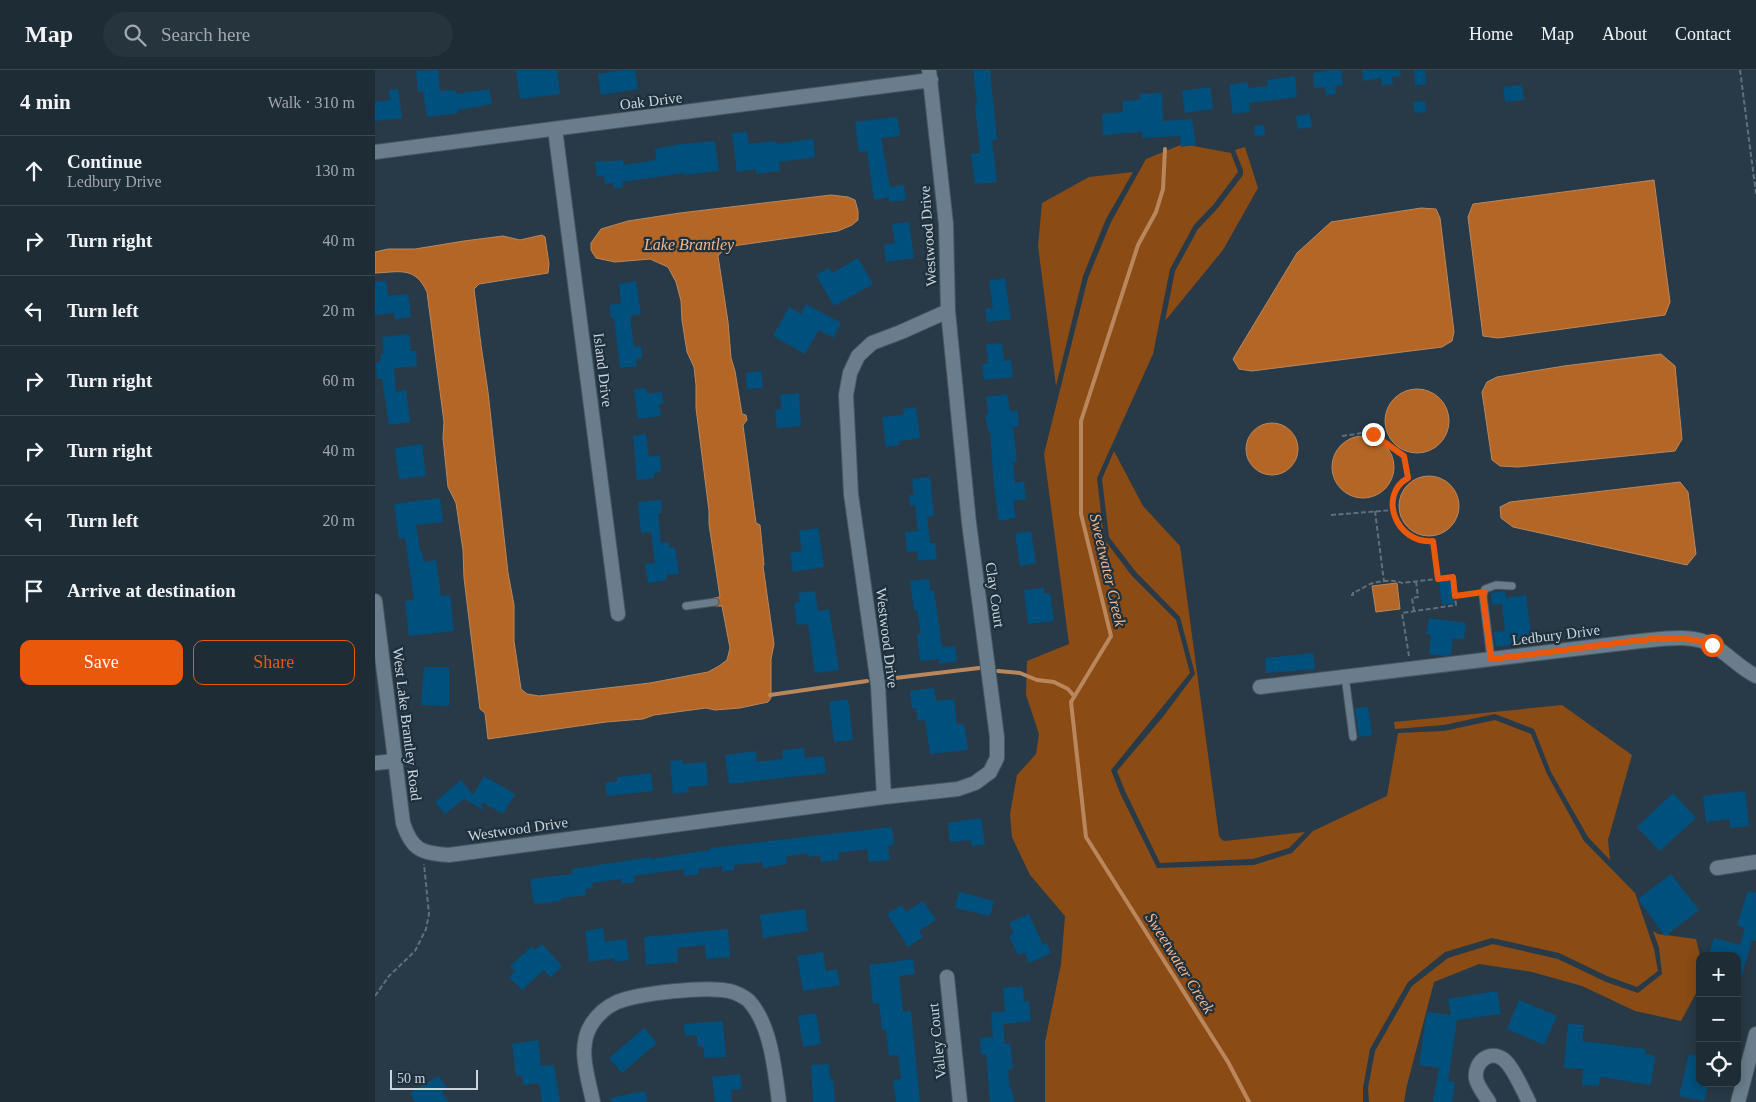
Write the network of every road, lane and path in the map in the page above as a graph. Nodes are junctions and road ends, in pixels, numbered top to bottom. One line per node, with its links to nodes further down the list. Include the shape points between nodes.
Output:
1 (1741, 70): 5 (path)
2 (930, 75): 3 (street, Oak Drive); 6 (street, Westwood Drive, via 946,224)
3 (555, 129): 4 (street, Oak Drive); 22 (street, Island Drive)
4 (375, 152)
5 (1756, 194)
6 (948, 310): 31 (street, Westwood Drive, via 872,343 858,356 850,373 846,395 851,494 878,685); 31 (street, Clay Court, via 997,758 990,772 975,783 958,789)
7 (1342, 436): 8 (path, via 1373,434 1404,456 1408,478 1396,492)
8 (1393, 510): 9 (path); 11 (path, via 1398,525 1411,538 1433,541)
9 (1375, 511): 10 (path); 13 (path)
10 (1331, 515)
11 (1438, 579): 12 (path); 17 (path, via 1453,577)
12 (1415, 581): 13 (path); 21 (path, via 1418,597 1412,598)
13 (1384, 582): 16 (path, via 1369,584)
14 (1512, 586): 15 (lane, via 1496,585)
15 (1484, 592): 17 (path); 23 (lane)
16 (1351, 595)
17 (1455, 596): 21 (path, via 1456,605)
18 (375, 601): 29 (street, West Lake Brantley Road)
19 (715, 602): 20 (lane)
20 (686, 606)
21 (1415, 611): 24 (path, via 1402,613)
22 (618, 614)
23 (1491, 659): 24 (street, Ledbury Drive); 26 (street, Ledbury Drive, via 1678,638 1712,645)
24 (1411, 668): 25 (street, Ledbury Drive)
25 (1345, 676): 27 (street, Ledbury Drive); 28 (lane)
26 (1756, 676)
27 (1260, 686)
28 (1353, 737)
29 (395, 761): 30 (street); 32 (street, West Lake Brantley Road, via 403,823 408,838)
30 (375, 763)
31 (885, 797): 32 (street, Westwood Drive, via 449,855)
32 (419, 849): 36 (path, via 429,914 426,929 415,951 389,976)
33 (1756, 862): 34 (street)
34 (1717, 868)
35 (947, 977): 40 (street, Valley Court)
36 (375, 996)
37 (1756, 1034): 43 (street)
38 (593, 1102): 39 (street, via 584,1042 602,1011 635,996 708,988 731,991 748,1000 758,1014 767,1035)
39 (779, 1102)
40 (960, 1102)
41 (1489, 1102): 42 (street, via 1476,1080 1476,1069 1481,1060 1491,1055 1507,1062)
42 (1529, 1102)
43 (1738, 1102)

